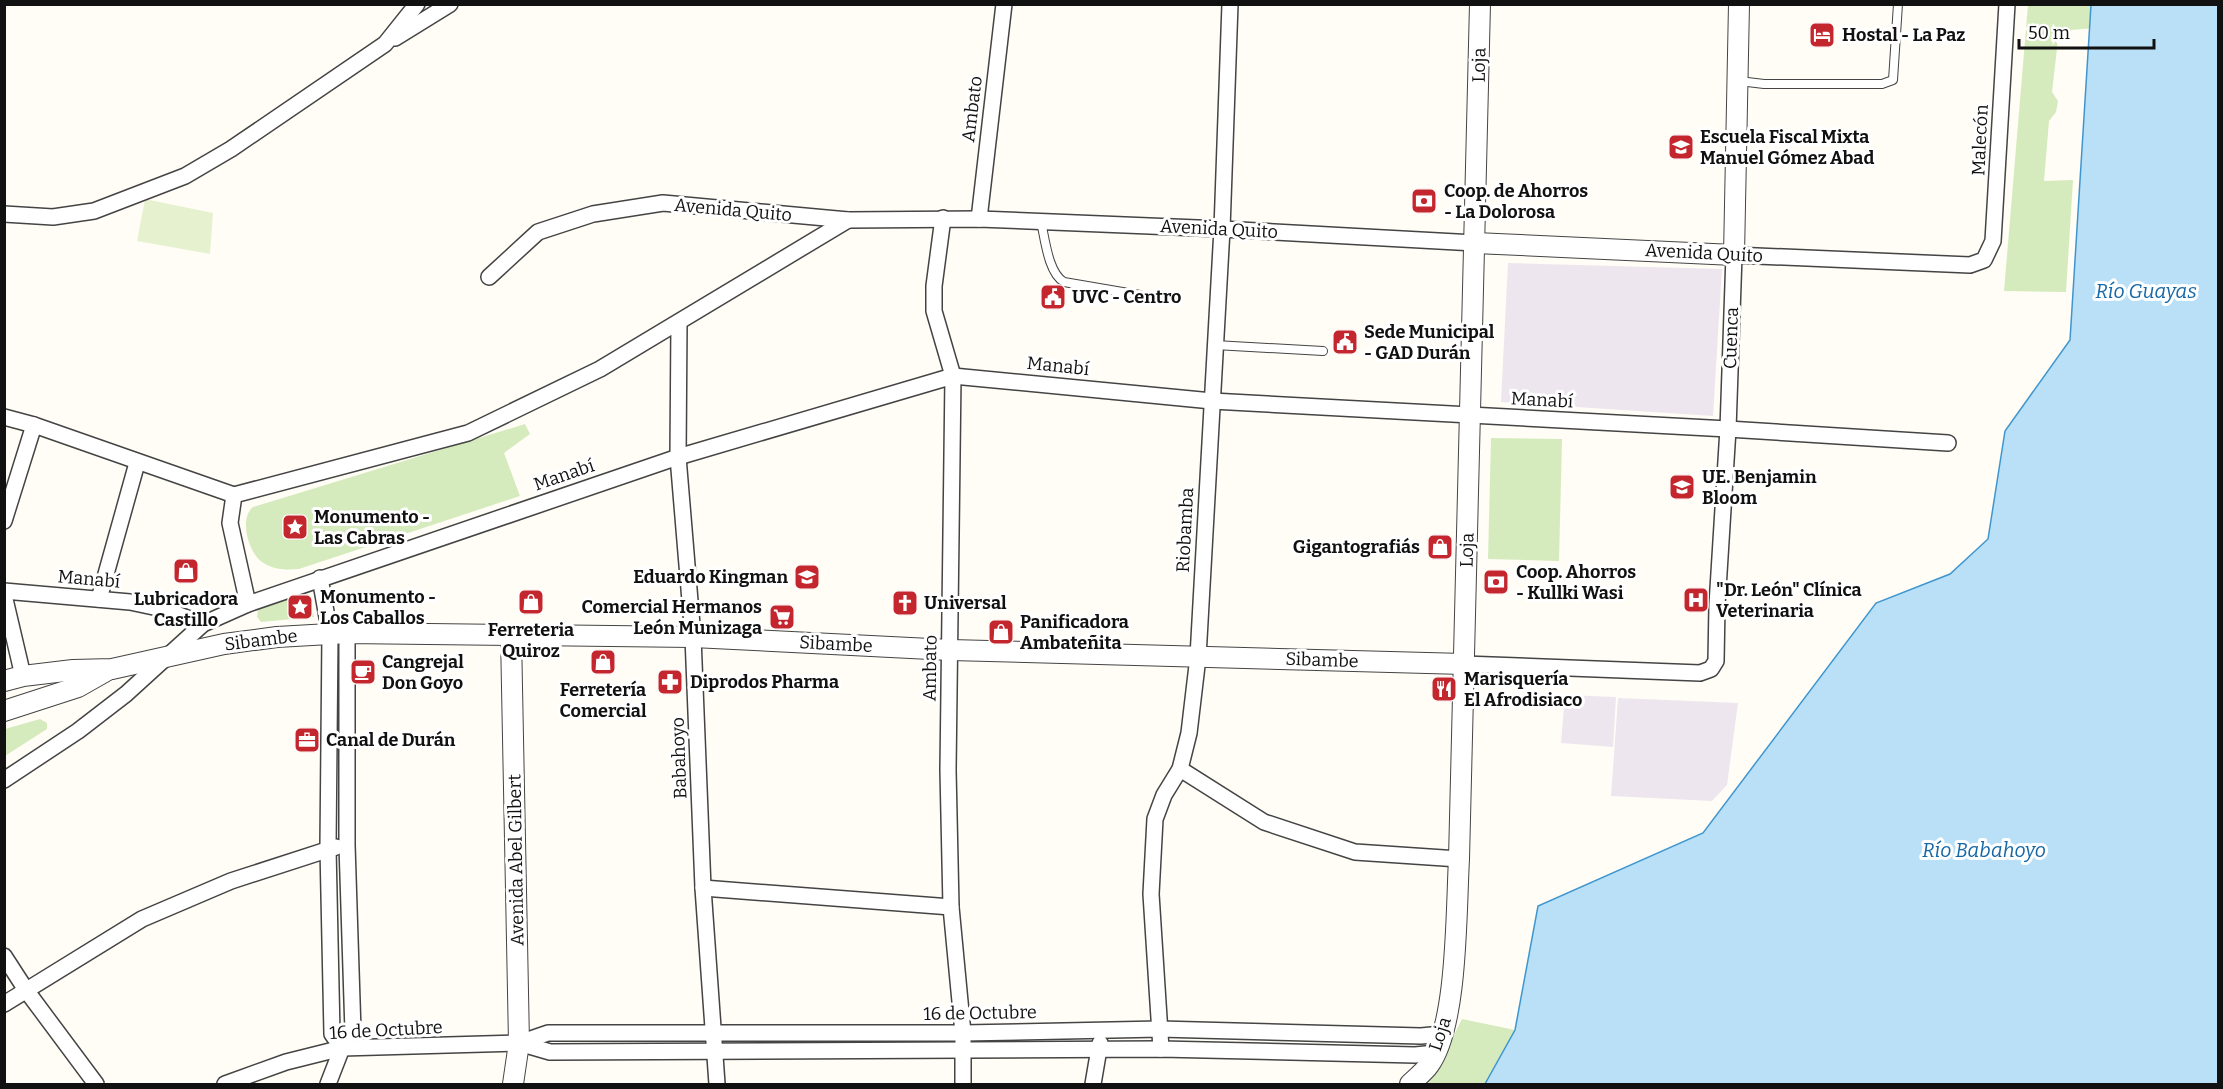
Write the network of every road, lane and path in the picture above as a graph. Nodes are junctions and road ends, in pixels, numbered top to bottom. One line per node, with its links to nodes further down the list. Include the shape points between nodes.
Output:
1 (417, 4): 9 (street)
2 (450, 4): 9 (street)
3 (1004, 4): 13 (street, Ambato)
4 (1230, 4): 16 (street, Riobamba)
5 (1480, 4): 17 (street, Loja)
6 (1739, 4): 10 (street, Cuenca)
7 (1898, 4): 10 (lane, via 1893,80 1882,84 1764,84)
8 (2007, 4): 19 (street, Malecón, via 1993,241 1984,260)
9 (385, 44): 11 (street, via 185,176 94,211 53,217)
10 (1738, 80): 18 (street, Cuenca)
11 (4, 214)
12 (943, 218): 13 (street, Avenida Quito); 14 (street, Avenida Quito); 25 (street, Ambato, via 934,311)
13 (979, 219): 15 (street, Avenida Quito)
14 (848, 220): 20 (street, Avenida Quito, via 663,203 593,214 538,232); 22 (street)
15 (1041, 222): 16 (street, Avenida Quito); 21 (lane, via 1058,278)
16 (1222, 229): 17 (street, Avenida Quito); 23 (street, Riobamba)
17 (1475, 243): 18 (street, Avenida Quito); 27 (street, Loja)
18 (1734, 255): 19 (street, Avenida Quito); 30 (street, Cuenca)
19 (1970, 265)
20 (489, 277)
21 (1140, 294)
22 (679, 322): 32 (street, Babahoyo); 34 (street, via 600,369 468,433)
23 (1215, 345): 24 (lane); 26 (street, Riobamba)
24 (1323, 351)
25 (953, 376): 26 (street, Manabí); 32 (street, Manabí); 44 (street, Ambato)
26 (1212, 401): 27 (street, Manabí); 46 (street, Riobamba)
27 (1471, 416): 30 (street, Manabí); 47 (street, Loja)
28 (4, 417): 29 (street)
29 (34, 425): 33 (street); 35 (street)
30 (1728, 429): 31 (street, Manabí); 49 (street, Cuenca, via 1716,660)
31 (1948, 443)
32 (678, 457): 36 (street, Manabí); 43 (street, Babahoyo)
33 (137, 462): 34 (street); 38 (street)
34 (234, 495): 39 (street, via 230,523)
35 (4, 521)
36 (320, 578): 39 (street, Manabí); 41 (street)
37 (4, 593): 38 (street, Manabí); 50 (street)
38 (99, 599): 40 (street, Manabí, via 163,609)
39 (248, 604): 40 (street, Manabí)
40 (202, 624): 45 (street, Manabí)
41 (338, 634): 42 (street, Sibambe); 45 (street, Sibambe, via 266,638); 54 (street); 55 (street)
42 (511, 636): 43 (street, Sibambe); 67 (street, Avenida Abel Gilbert)
43 (693, 637): 44 (street, Sibambe); 57 (street, Babahoyo)
44 (950, 651): 46 (street, Sibambe); 58 (street, Ambato)
45 (172, 655): 48 (street); 53 (street, Sibambe, via 78,731)
46 (1198, 657): 47 (street, Sibambe); 52 (street, Riobamba, via 1189,733)
47 (1464, 664): 49 (street, Sibambe, via 1700,674); 56 (street, Loja)
48 (112, 669): 50 (street); 51 (street, via 78,687)
49 (1711, 669)
50 (14, 678)
51 (4, 711)
52 (1180, 769): 56 (street, via 1264,822 1355,852); 62 (street, Riobamba, via 1155,819 1151,894)
53 (4, 780)
54 (347, 845): 55 (street); 68 (street, via 353,1032)
55 (328, 848): 60 (street, via 231,881 142,920); 68 (street, via 332,1034)
56 (1459, 859): 66 (street, Loja, via 1450,1001)
57 (703, 888): 58 (street); 64 (street, Babahoyo)
58 (951, 907): 65 (street, Ambato)
59 (4, 956): 60 (street)
60 (26, 990): 61 (street); 74 (street)
61 (4, 1004)
62 (1160, 1029): 63 (street, 16 de Octubre); 66 (street, 16 de Octubre); 69 (street, Riobamba)
63 (1100, 1030): 65 (street, 16 de Octubre); 71 (street)
64 (714, 1033): 65 (street, 16 de Octubre); 67 (street, 16 de Octubre, via 548,1033); 72 (street, Babahoyo)
65 (963, 1033): 70 (street, Ambato)
66 (1442, 1034): 73 (street, Loja)
67 (519, 1043): 68 (street, 16 de Octubre); 72 (street, 16 de Octubre, via 550,1052); 77 (street, Avenida Abel Gilbert)
68 (342, 1048): 75 (street, 16 de Octubre, via 286,1062); 76 (street)
69 (1161, 1049): 71 (street, 16 de Octubre); 73 (street, 16 de Octubre)
70 (963, 1051): 71 (street, 16 de Octubre); 72 (street, 16 de Octubre); 79 (street, Ambato)
71 (1100, 1051): 80 (street)
72 (716, 1052): 78 (street, Babahoyo)
73 (1436, 1053): 81 (street, Loja)
74 (96, 1084)
75 (225, 1084)
76 (328, 1084)
77 (513, 1084)
78 (717, 1084)
79 (963, 1084)
80 (1093, 1084)
81 (1410, 1084)

